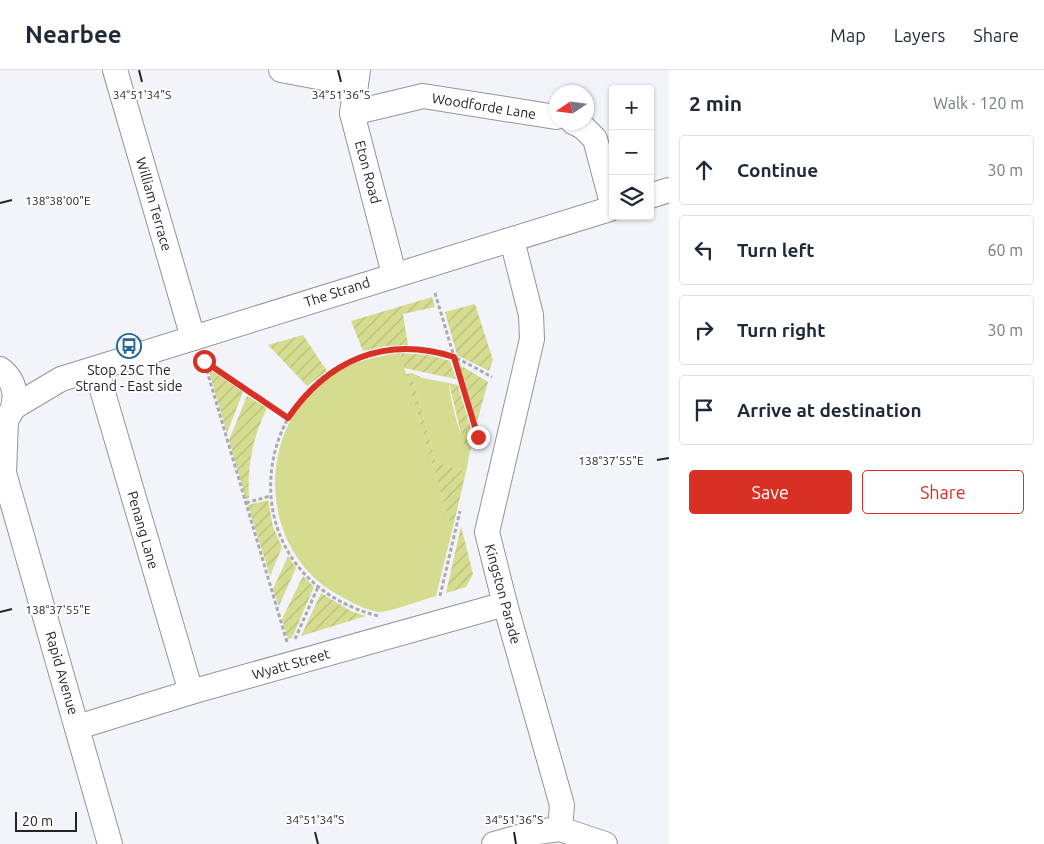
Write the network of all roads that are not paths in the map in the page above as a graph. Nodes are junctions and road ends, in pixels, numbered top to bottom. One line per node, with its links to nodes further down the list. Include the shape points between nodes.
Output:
1 (115, 70): 13 (street, William Terrace)
2 (281, 70): 3 (street)
3 (356, 77): 4 (street, Eton Road)
4 (352, 113): 5 (street, Woodforde Lane, via 424,96); 12 (street, Eton Road)
5 (549, 116)
6 (586, 130): 8 (street, via 595,139)
7 (669, 190): 9 (street)
8 (609, 192)
9 (654, 195)
10 (609, 208): 11 (street, The Strand)
11 (512, 240): 12 (street, The Strand); 19 (street, Kingston Parade, via 531,315 532,339 487,532)
12 (394, 274): 13 (street, The Strand)
13 (193, 338): 14 (street, The Strand)
14 (96, 368): 16 (street, The Strand); 20 (street, Penang Lane)
15 (5, 374): 16 (street, The Strand); 17 (street, Rapid Avenue, via 16,397)
16 (61, 379): 17 (street, The Strand)
17 (7, 418): 18 (street, Rapid Avenue)
18 (2, 471): 21 (street, Rapid Avenue)
19 (505, 604): 20 (street, Wyatt Street); 22 (street, Kingston Parade, via 562,805)
20 (191, 692): 21 (street, Wyatt Street)
21 (78, 727): 23 (street, Rapid Avenue)
22 (560, 829): 24 (street); 25 (street)
23 (110, 844)
24 (494, 844)
25 (605, 844)

